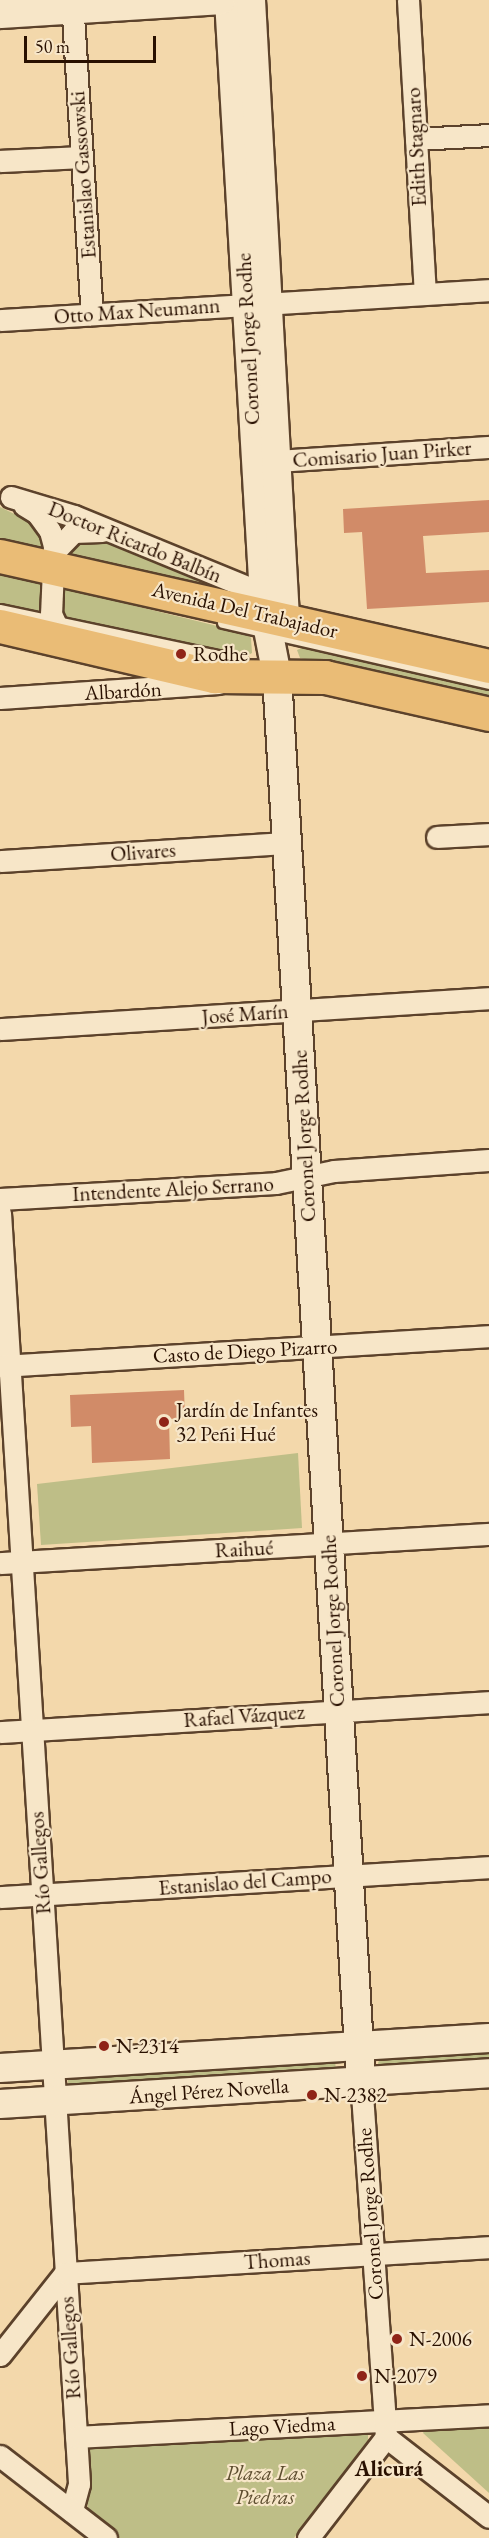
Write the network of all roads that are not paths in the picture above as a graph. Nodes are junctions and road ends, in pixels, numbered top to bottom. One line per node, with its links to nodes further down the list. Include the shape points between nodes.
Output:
1 (221, 0): 5 (main road)
2 (229, 0): 13 (main road, Coronel Jorge Rodhe)
3 (251, 0): 13 (main road, Coronel Jorge Rodhe)
4 (408, 0): 8 (street, Edith Stagnaro)
5 (72, 5): 6 (main road); 9 (street, Estanislao Gassowski)
6 (0, 14)
7 (489, 135): 8 (street)
8 (416, 139): 12 (street, Edith Stagnaro)
9 (82, 157): 10 (street); 14 (street, Estanislao Gassowski)
10 (0, 161)
11 (489, 290): 12 (street, Otto Max Neumann)
12 (425, 294): 13 (street, Otto Max Neumann)
13 (257, 304): 14 (street, Otto Max Neumann); 17 (main road, Coronel Jorge Rodhe); 27 (main road, Coronel Jorge Rodhe)
14 (92, 314): 15 (street, Otto Max Neumann)
15 (0, 320)
16 (489, 447): 17 (street, Comisario Juan Pirker)
17 (276, 461): 27 (main road, Coronel Jorge Rodhe)
18 (6, 494): 19 (street, Doctor Ricardo Balbín); 21 (street, Doctor Ricardo Balbín, via 42,519 52,539)
19 (120, 535): 21 (street, via 91,530 73,532); 27 (street, Doctor Ricardo Balbín)
20 (4, 566): 21 (main road, Avenida Del Trabajador)
21 (52, 573): 24 (street, Doctor Ricardo Balbín); 27 (main road, Avenida Del Trabajador)
22 (0, 610): 24 (lane)
23 (207, 619): 27 (lane)
24 (53, 620): 26 (street, via 60,633); 27 (lane)
25 (0, 626): 26 (main road, Avenida Del Trabajador)
26 (75, 644): 27 (main road, Avenida Del Trabajador, via 200,673)
27 (268, 645): 27 (street, via 231,671 64,631 93,631); 30 (main road, Avenida Del Trabajador, via 357,635); 31 (lane); 33 (street, Albardón, via 182,688); 34 (main road, Avenida Del Trabajador, via 325,677); 39 (main road, Coronel Jorge Rodhe)
28 (423, 659): 28 (street, via 422,666 299,638 296,633 300,630)
29 (323, 664): 32 (lane)
30 (489, 666)
31 (489, 684)
32 (421, 685)
33 (0, 698)
34 (452, 705): 35 (main road, Avenida Del Trabajador); 36 (street)
35 (489, 714)
36 (489, 729)
37 (489, 834): 38 (street)
38 (437, 837)
39 (286, 843): 40 (street, Olivares); 42 (main road, Coronel Jorge Rodhe)
40 (0, 861)
41 (489, 998): 42 (street, José Marín)
42 (297, 1010): 43 (street, José Marín); 45 (main road, Coronel Jorge Rodhe)
43 (0, 1029)
44 (489, 1160): 45 (street, Intendente Alejo Serrano, via 334,1171)
45 (307, 1177): 46 (street, Intendente Alejo Serrano, via 276,1183); 49 (main road, Coronel Jorge Rodhe)
46 (0, 1199)
47 (0, 1213): 50 (street, Río Gallegos)
48 (489, 1336): 49 (street, Casto de Diego Pizarro)
49 (317, 1347): 50 (street, Casto de Diego Pizarro); 52 (main road, Coronel Jorge Rodhe)
50 (5, 1365): 53 (street, Río Gallegos)
51 (489, 1534): 52 (street, Raihué)
52 (328, 1544): 53 (street, Raihué); 56 (main road, Coronel Jorge Rodhe)
53 (21, 1562): 54 (street, Raihué); 57 (street, Río Gallegos)
54 (0, 1563)
55 (489, 1702): 56 (street, Rafael Vázquez)
56 (339, 1711): 57 (street, Rafael Vázquez); 60 (main road, Coronel Jorge Rodhe)
57 (32, 1730): 58 (street, Rafael Vázquez); 61 (street, Río Gallegos)
58 (0, 1732)
59 (489, 1867): 60 (street, Estanislao del Campo)
60 (348, 1876): 61 (street, Estanislao del Campo); 64 (main road, Coronel Jorge Rodhe)
61 (42, 1894): 62 (street, Estanislao del Campo); 65 (street, Río Gallegos)
62 (0, 1897)
63 (489, 2038): 64 (main road, Ángel Pérez Novella)
64 (358, 2046): 65 (main road, Ángel Pérez Novella); 68 (main road, Coronel Jorge Rodhe)
65 (52, 2065): 66 (main road, Ángel Pérez Novella); 69 (street, Río Gallegos)
66 (0, 2068)
67 (489, 2073): 68 (main road, Ángel Pérez Novella)
68 (361, 2081): 69 (main road, Ángel Pérez Novella); 72 (street, Coronel Jorge Rodhe)
69 (54, 2101): 70 (main road, Ángel Pérez Novella); 73 (street, Río Gallegos)
70 (0, 2104)
71 (489, 2247): 72 (street, Thomas)
72 (373, 2254): 73 (street, Thomas); 76 (street, Coronel Jorge Rodhe)
73 (65, 2273): 74 (street); 77 (street, Río Gallegos)
74 (0, 2355)
75 (489, 2415): 76 (street, Lago Viedma)
76 (386, 2429): 77 (street, Lago Viedma); 80 (street); 82 (street)
77 (76, 2437): 79 (street, Río Gallegos, via 78,2491)
78 (0, 2456): 79 (street)
79 (72, 2511): 81 (street)
80 (489, 2517)
81 (94, 2535)
82 (308, 2538)

